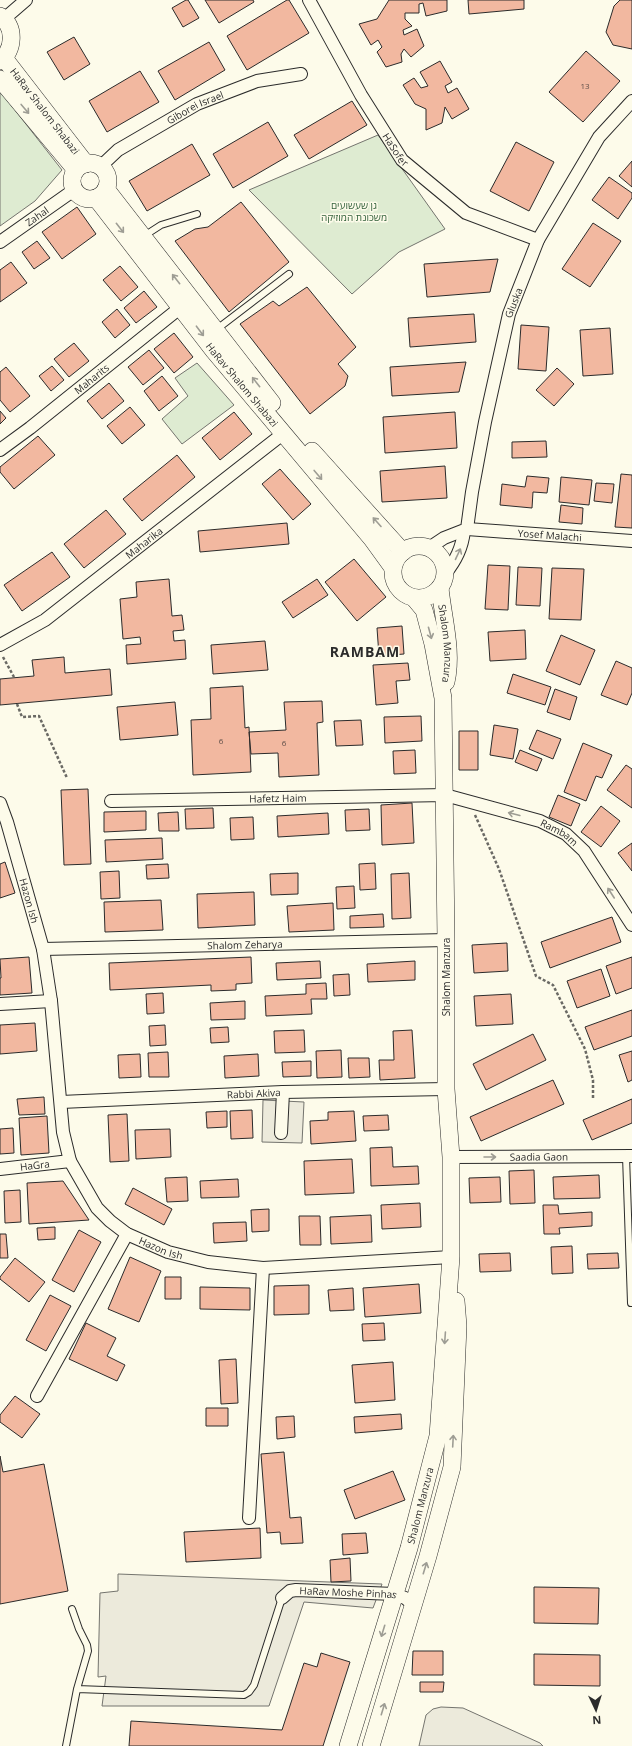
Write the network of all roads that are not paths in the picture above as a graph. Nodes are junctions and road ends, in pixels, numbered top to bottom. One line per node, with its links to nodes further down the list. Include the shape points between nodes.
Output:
1 (26, 0): 3 (street)
2 (309, 0): 13 (street, HaSofer, via 361,95 402,160 466,213)
3 (2, 18): 4 (street, via 12,36 10,46)
4 (2, 59): 8 (street, HaRav Shalom Shabazi)
5 (301, 74): 8 (street, Giborei Israel, via 257,80 197,104)
6 (0, 78): 8 (street, HaRav Shalom Shabazi, one-way to 8)
7 (632, 101): 13 (street, Gluska, via 600,137)
8 (88, 167): 9 (street, via 72,180); 10 (street, via 107,175 107,184)
9 (74, 190): 10 (street, via 81,197 91,199); 14 (street, Zahal)
10 (101, 193): 12 (street, HaRav Shalom Shabazi); 16 (street, HaRav Shalom Shabazi, one-way to 16)
11 (197, 214): 12 (lane, via 161,224)
12 (143, 237): 17 (street, HaRav Shalom Shabazi, one-way to 12)
13 (538, 240): 20 (street, Gluska, via 509,314 485,422)
14 (0, 242)
15 (289, 274): 17 (lane)
16 (181, 307): 18 (street, HaRav Shalom Shabazi, one-way to 18, via 214,351); 19 (street, Maharits)
17 (216, 330): 23 (street, HaRav Shalom Shabazi, one-way to 17, via 294,430)
18 (284, 433): 24 (street, HaRav Shalom Shabazi, one-way to 24, via 372,538); 27 (street, Maharika, via 45,620)
19 (0, 450)
20 (466, 530): 21 (street, Yosef Malachi); 22 (street, via 444,538); 25 (street, Gluska, one-way to 20, via 462,546)
21 (632, 540)
22 (429, 548): 23 (street, via 414,547); 25 (street, via 443,561)
23 (403, 552): 24 (street)
24 (393, 568): 26 (street, via 399,590)
25 (443, 581): 26 (street, via 433,595); 28 (street, Shalom Manzura, via 448,673)
26 (414, 598): 28 (street, Shalom Manzura, one-way to 28, via 424,610)
27 (0, 646)
28 (443, 698): 29 (street, Shalom Manzura)
29 (445, 795): 30 (street, Hafetz Haim); 33 (street, Rambam, one-way to 29, via 584,851 566,834 540,821); 34 (street, Shalom Manzura)
30 (111, 801)
31 (0, 803): 32 (street, Hazon Ish)
32 (4, 823): 35 (street, Hazon Ish)
33 (632, 925)
34 (446, 940): 35 (street, Shalom Zeharya); 38 (street, Shalom Manzura)
35 (43, 949): 36 (street, Hazon Ish)
36 (51, 1001): 37 (street); 40 (street, Hazon Ish)
37 (0, 1004)
38 (446, 1089): 39 (street, Rabbi Akiva); 43 (street, Shalom Manzura)
39 (283, 1092): 40 (street, Rabbi Akiva); 41 (street)
40 (61, 1102): 44 (street, Hazon Ish, via 63,1132)
41 (282, 1133)
42 (629, 1156): 43 (street, Saadia Gaon, one-way to 42); 49 (lane, Saadia Gaon)
43 (452, 1157): 47 (street, Shalom Manzura)
44 (70, 1161): 45 (street, HaGra); 46 (street, Hazon Ish, via 97,1208)
45 (0, 1169)
46 (127, 1234): 48 (street, Hazon Ish, via 168,1252 208,1262); 50 (street)
47 (451, 1257): 48 (street, Hazon Ish); 52 (street, Shalom Manzura, one-way to 52, via 438,1436); 54 (street, Shalom Manzura, one-way to 47, via 452,1468 458,1326)
48 (263, 1268): 51 (street)
49 (631, 1303)
50 (37, 1396)
51 (248, 1518)
52 (394, 1594): 53 (street, HaRav Moshe Pinhas, via 296,1590 290,1591); 54 (street, HaRav Moshe Pinhas); 58 (street, Shalom Manzura, one-way to 58)
53 (282, 1598): 56 (lane, via 254,1685 244,1695)
54 (414, 1605): 59 (street, Shalom Manzura, one-way to 54)
55 (72, 1609): 56 (lane, via 88,1652)
56 (77, 1689): 57 (lane)
57 (66, 1746)
58 (348, 1746)
59 (371, 1746)

